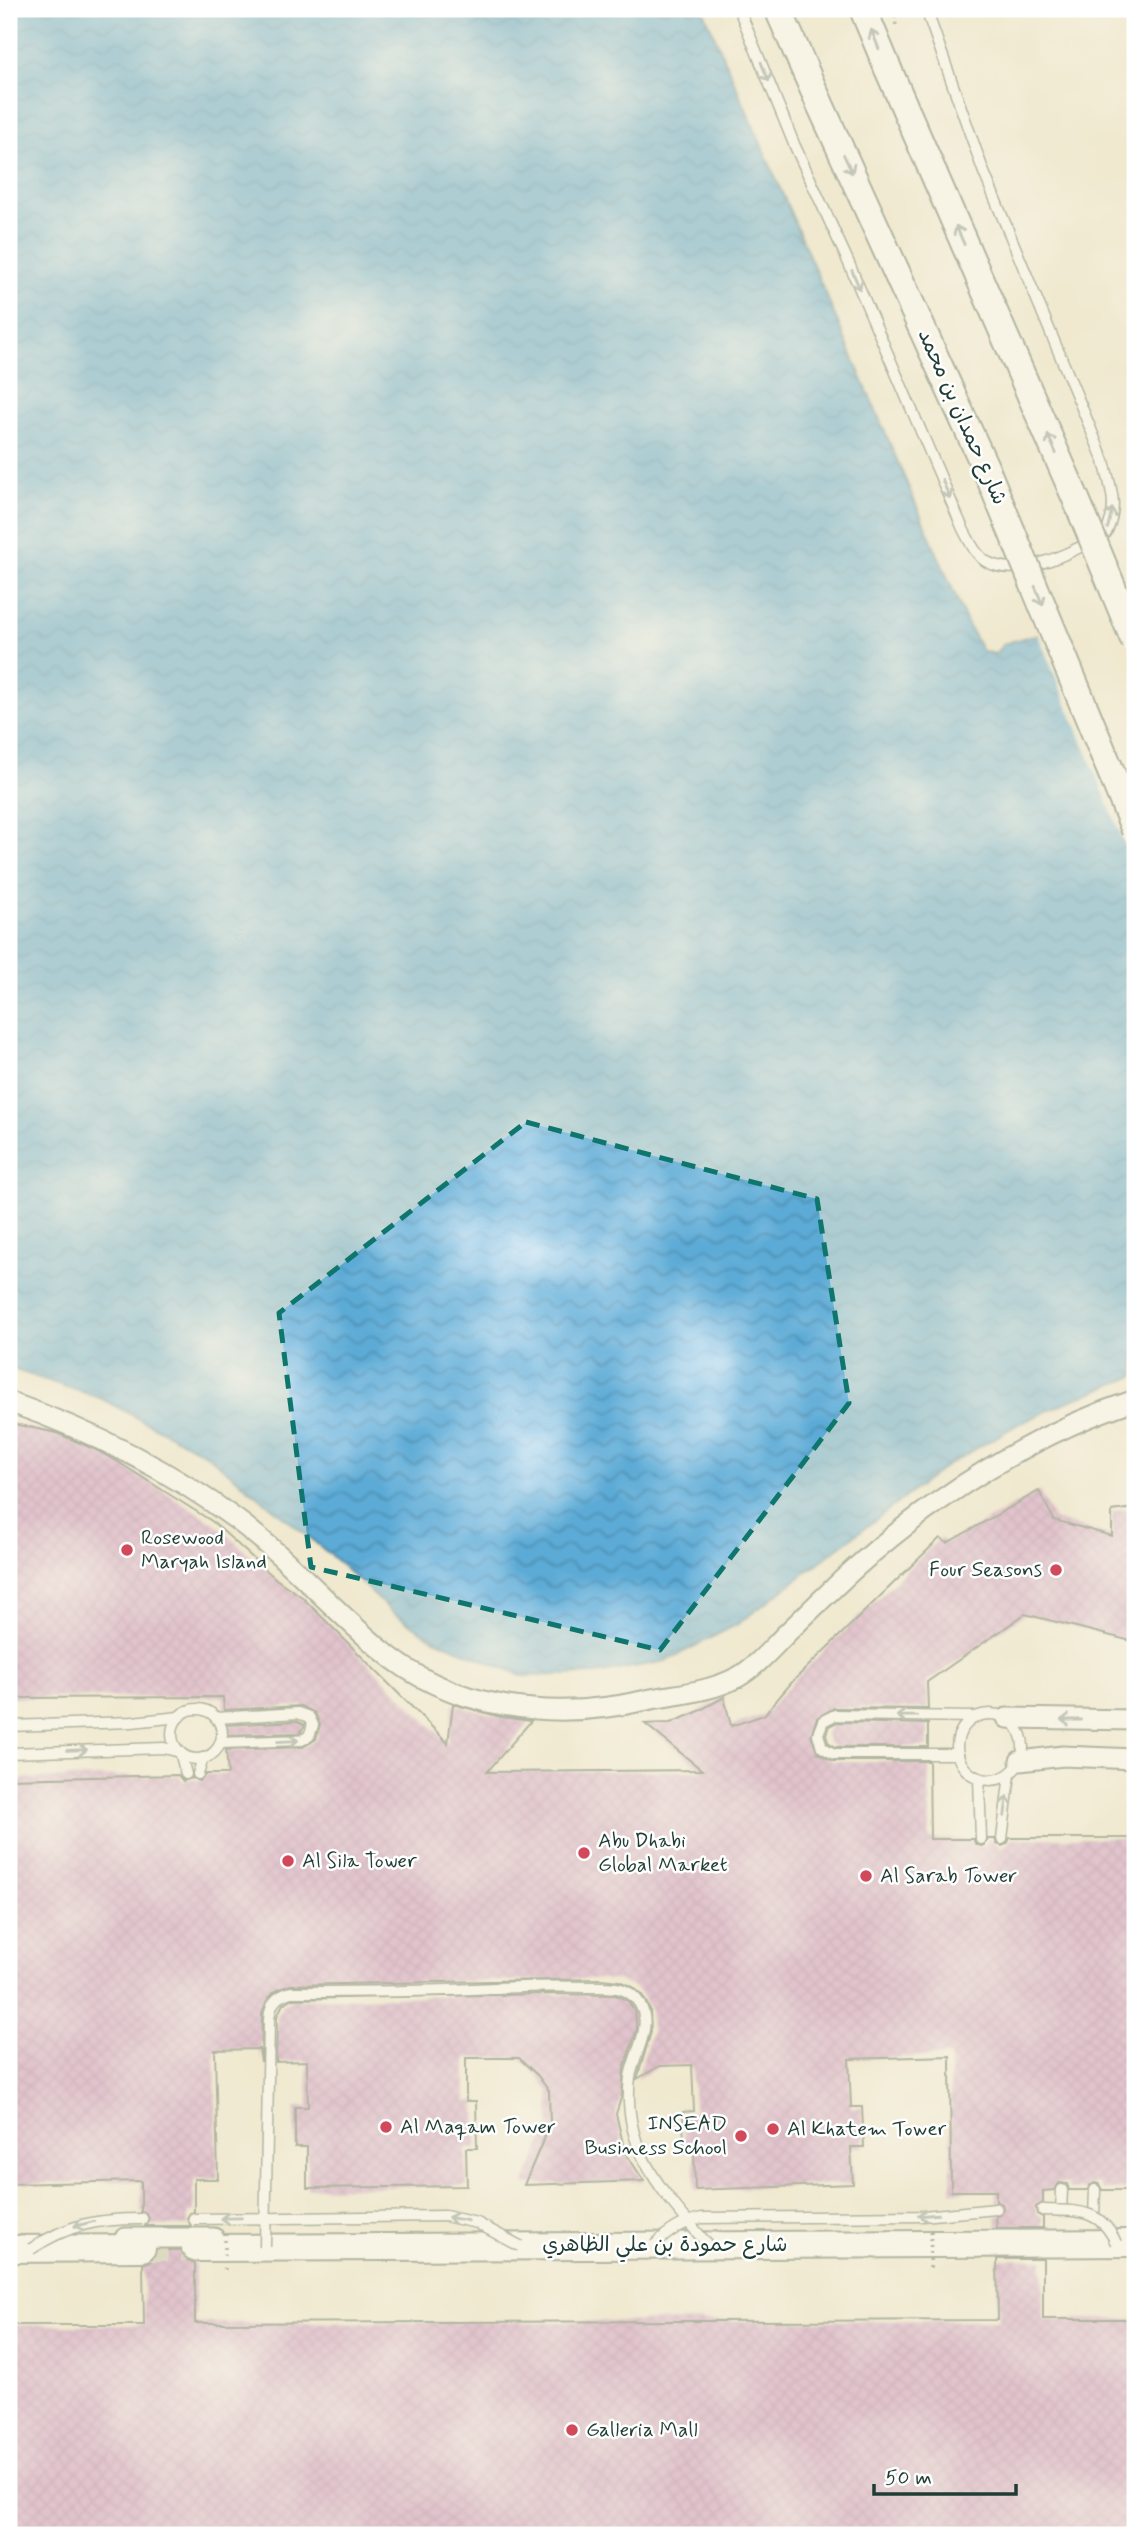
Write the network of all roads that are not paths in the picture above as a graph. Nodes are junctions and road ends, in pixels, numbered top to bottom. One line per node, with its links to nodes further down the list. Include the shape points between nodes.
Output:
1 (739, 9): 4 (lane, one-way to 4, via 962,529 987,562 1021,567 1054,558 1106,533 1114,516 1112,496 1104,461 983,170)
2 (778, 9): 6 (main road, شارع حمدان بن محمد, one-way to 6, bridge, via 986,470)
3 (863, 9): 5 (main road, one-way to 3, bridge)
4 (926, 9)
5 (1135, 642)
6 (1135, 830)
7 (1135, 1400): 8 (street, via 1064,1429 993,1467 919,1516 873,1552 739,1677 708,1689 572,1711 491,1702 410,1670 380,1650 279,1554 195,1491 104,1439)
8 (9, 1402)
9 (179, 1717): 11 (lane, via 202,1709); 14 (lane); 16 (lane, via 172,1730)
10 (975, 1717): 12 (lane, via 997,1714); 18 (lane, via 960,1732); 18 (lane, one-way to 18, via 835,1715 823,1721 818,1734 822,1747 834,1754)
11 (216, 1718): 15 (lane); 15 (lane, one-way to 11, via 302,1740 313,1725 309,1717 298,1713)
12 (1007, 1718): 13 (street, one-way to 12); 21 (lane, via 1023,1742)
13 (1135, 1720)
14 (9, 1726)
15 (220, 1743): 19 (lane)
16 (180, 1752): 17 (lane, one-way to 16, via 147,1747); 19 (lane); 22 (lane)
17 (9, 1753)
18 (958, 1754): 24 (lane, via 969,1773)
19 (203, 1758): 23 (lane)
20 (1135, 1759): 21 (street, via 1063,1756)
21 (1015, 1768): 24 (lane, via 1000,1779); 26 (lane, one-way to 21)
22 (186, 1774)
23 (198, 1774)
24 (979, 1778): 25 (lane)
25 (981, 1839)
26 (1002, 1839)
27 (1062, 2190): 31 (lane)
28 (1095, 2190): 32 (lane)
29 (996, 2209): 36 (lane, one-way to 36, bridge, via 931,2215 713,2217)
30 (1044, 2210): 31 (lane, bridge)
31 (1061, 2211): 32 (lane, bridge)
32 (1094, 2216): 37 (lane, bridge)
33 (265, 2218): 35 (lane, one-way to 35, bridge); 36 (lane, bridge, via 269,2020 277,1998 291,1992 568,1986 616,1988 631,1994 641,2006 645,2029 630,2077 632,2127 650,2174); 41 (lane, one-way to 33, bridge, via 477,2223 445,2216); 42 (lane, bridge)
34 (142, 2219): 38 (lane, one-way to 38, bridge, via 87,2223)
35 (194, 2219)
36 (688, 2222): 39 (lane, bridge); 40 (lane, bridge)
37 (1129, 2242): 38 (street, via 715,2236); 40 (main road, شارع حمودة بن علي الظاهري, via 931,2255)
38 (16, 2245): 43 (main road)
39 (655, 2245): 40 (main road, شارع حمودة بن علي الظاهري); 41 (main road, شارع حمودة بن علي الظاهري)
40 (708, 2245)
41 (520, 2246): 42 (main road, شارع حمودة بن علي الظاهري)
42 (265, 2247): 44 (main road, شارع حمودة بن علي الظاهري)
43 (142, 2248)
44 (195, 2248)

